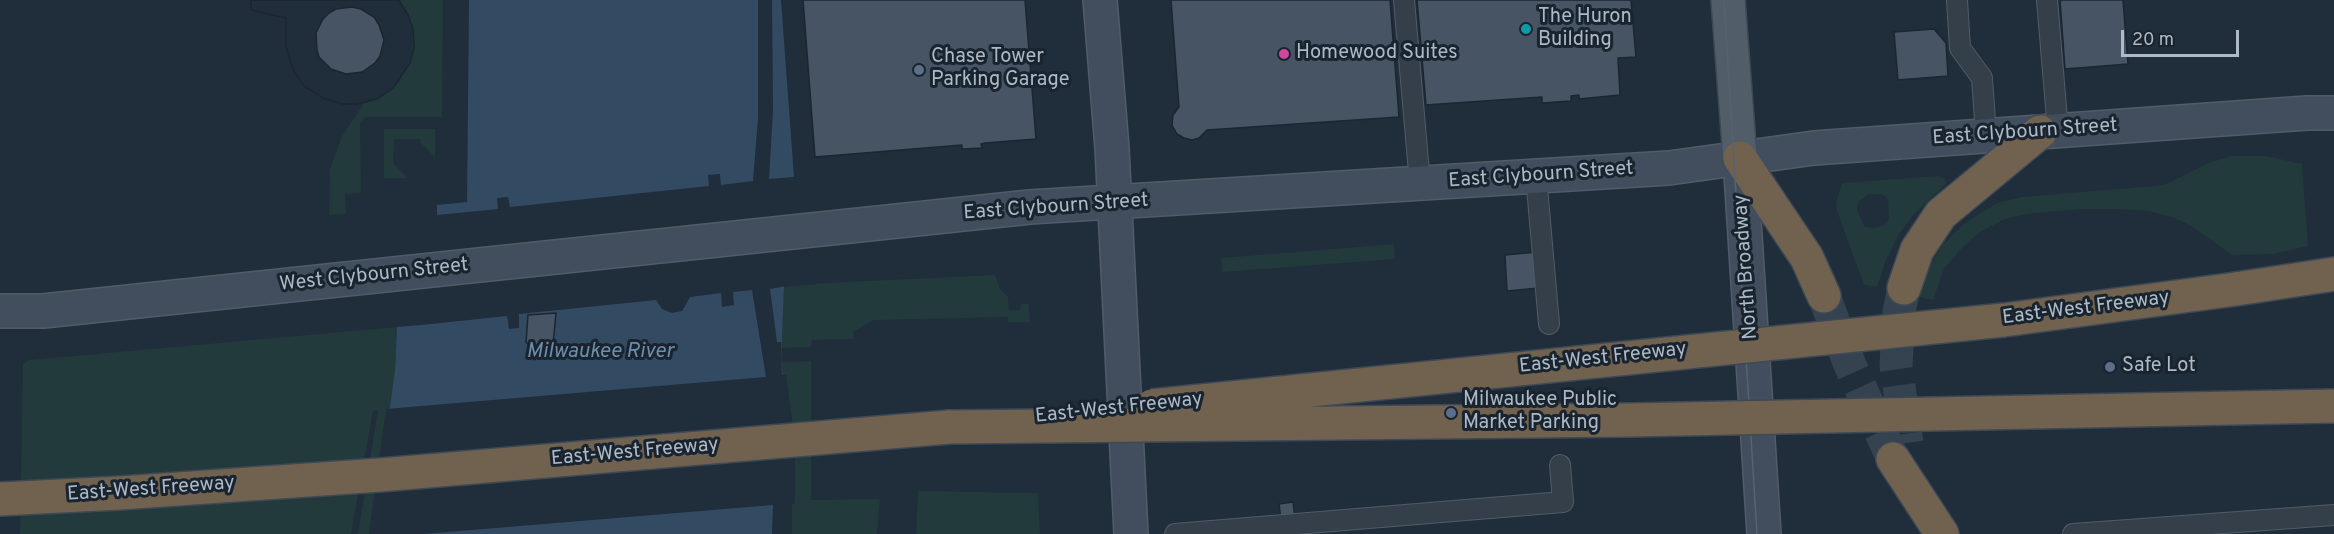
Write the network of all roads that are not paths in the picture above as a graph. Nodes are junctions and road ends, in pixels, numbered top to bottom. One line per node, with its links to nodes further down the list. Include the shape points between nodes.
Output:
1 (1100, 0): 12 (main road)
2 (1404, 0): 11 (lane)
3 (1728, 0): 9 (main road, North Broadway)
4 (1957, 0): 8 (lane, via 1960,48 1982,78)
5 (2047, 0): 7 (lane)
6 (2334, 113): 7 (main road, East Clybourn Street)
7 (2049, 132): 8 (main road, East Clybourn Street); 16 (highway, via 1941,214 1917,250)
8 (1986, 135): 9 (main road, East Clybourn Street, via 1814,148)
9 (1740, 158): 10 (main road, East Clybourn Street, via 1669,168); 18 (highway, via 1807,258); 30 (main road, North Broadway)
10 (1536, 176): 11 (main road, East Clybourn Street); 20 (lane)
11 (1420, 184): 12 (main road, East Clybourn Street)
12 (1115, 203): 13 (main road, East Clybourn Street, via 1030,207); 28 (main road)
13 (748, 236): 19 (main road, West Clybourn Street, via 43,310)
14 (2334, 274): 17 (highway)
15 (2334, 281): 17 (highway)
16 (1904, 288)
17 (2236, 289): 22 (highway, East-West Freeway, bridge, via 2004,320)
18 (1824, 296)
19 (0, 310)
20 (1549, 324)
21 (2334, 406): 22 (highway, bridge, via 1642,420)
22 (949, 427): 25 (highway, East-West Freeway, via 380,475)
23 (1902, 459): 27 (highway)
24 (1560, 465): 29 (lane, via 1563,502)
25 (0, 499)
26 (2334, 515): 31 (lane)
27 (1937, 527)
28 (1131, 534)
29 (1175, 534)
30 (1764, 534)
31 (2073, 534)

